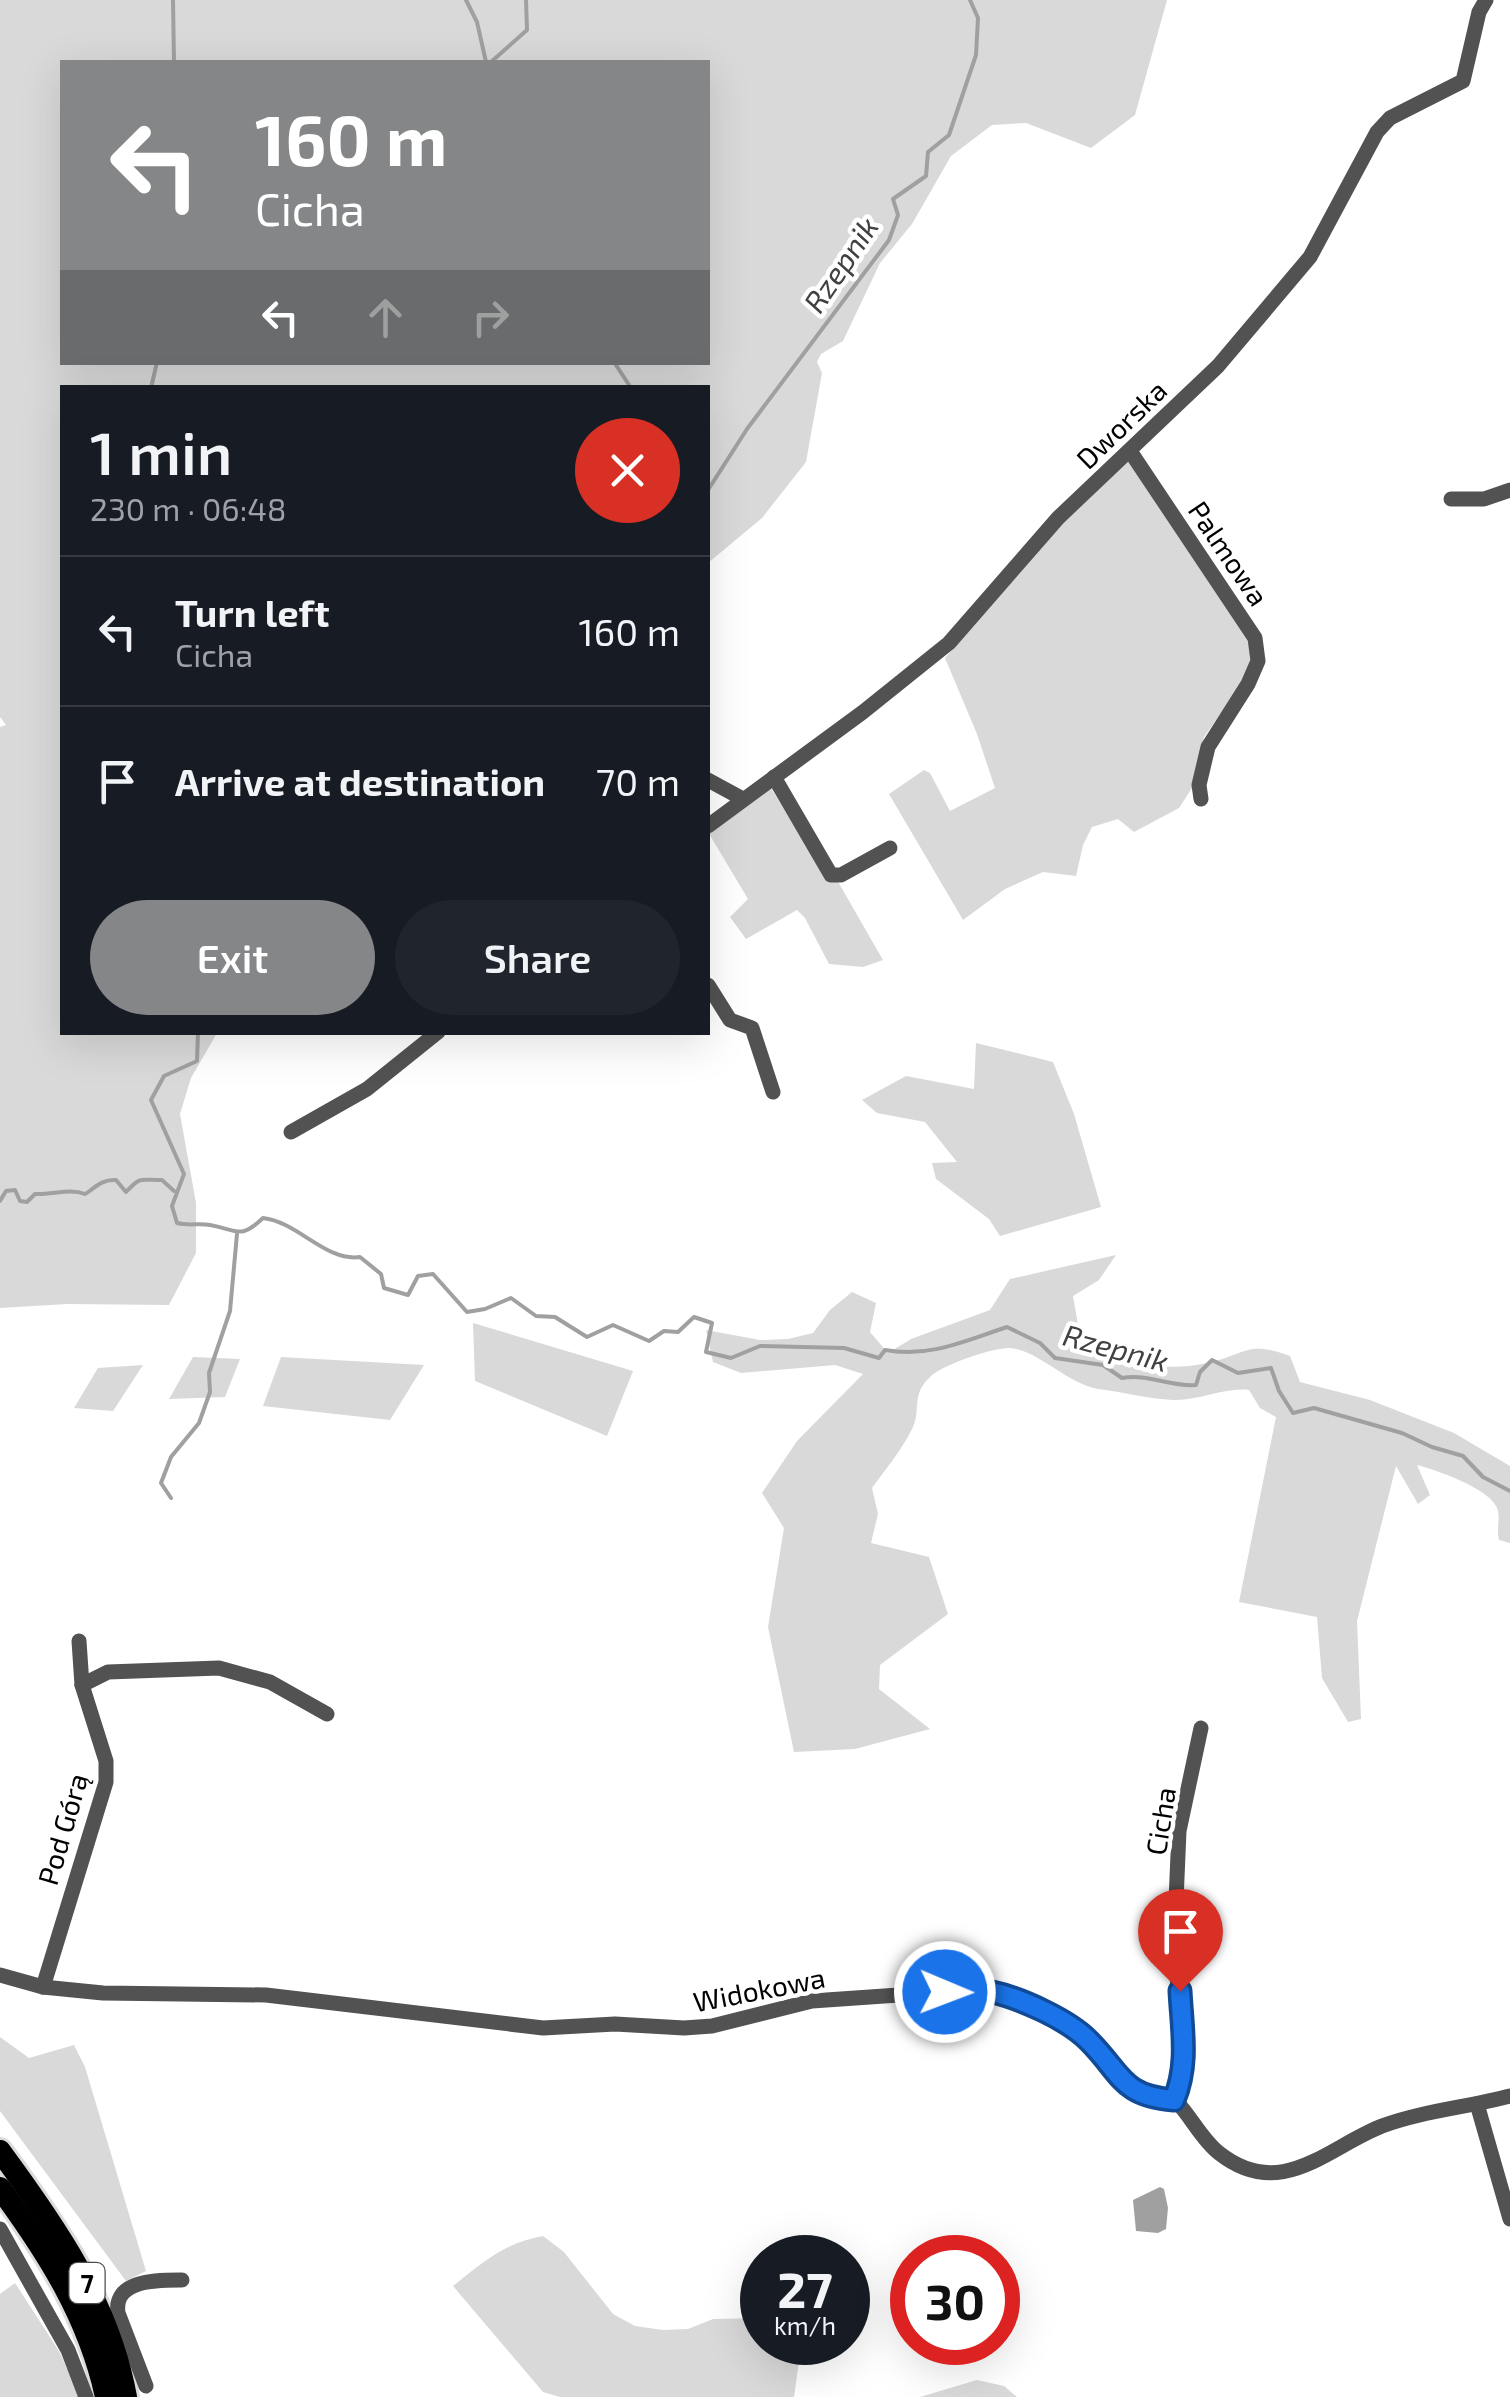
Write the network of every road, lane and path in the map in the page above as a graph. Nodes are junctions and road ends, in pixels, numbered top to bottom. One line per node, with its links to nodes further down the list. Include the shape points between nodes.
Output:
1 (1486, 0): 2 (street, Dworska, via 1463,80 1390,118 1377,132 1310,257 1218,366)
2 (1130, 451): 5 (street, Dworska, via 1058,518 949,642); 7 (street, Palmowa, via 1255,638 1258,661 1208,748)
3 (1510, 490): 4 (street, via 1484,500)
4 (1451, 499)
5 (774, 777): 8 (street, Dworska); 10 (street, via 831,875 841,876)
6 (710, 781): 8 (street)
7 (1201, 798)
8 (744, 799): 9 (street, Dworska)
9 (710, 824)
10 (890, 848)
11 (710, 988): 13 (street, via 730,1020 752,1028)
12 (434, 1035): 14 (street, via 368,1089)
13 (773, 1092)
14 (291, 1132)
15 (78, 1641): 16 (street, Pod Górą)
16 (82, 1684): 17 (street, via 108,1672 219,1668 270,1682); 20 (street, Pod Górą, via 106,1782)
17 (327, 1714)
18 (1201, 1728): 22 (street, Cicha, via 1179,1831 1174,1948 1185,2054)
19 (0, 1975): 20 (street, Widokowa)
20 (43, 1987): 22 (street, Widokowa, via 266,1995 543,2028 712,2026 812,2001 971,1990 1012,1999 1072,2026 1133,2091)
21 (1510, 2096): 23 (street)
22 (1174, 2100): 23 (street, via 1222,2156 1268,2172 1310,2164 1386,2124)
23 (1478, 2104): 26 (street)
24 (0, 2151): 29 (highway, 7, via 86,2280)
25 (0, 2188): 29 (highway, 7, via 74,2303 94,2353)
26 (1510, 2219)
27 (0, 2229): 30 (street, via 68,2350)
28 (182, 2280): 29 (street, via 141,2282 117,2302)
29 (130, 2394)
30 (86, 2397)

